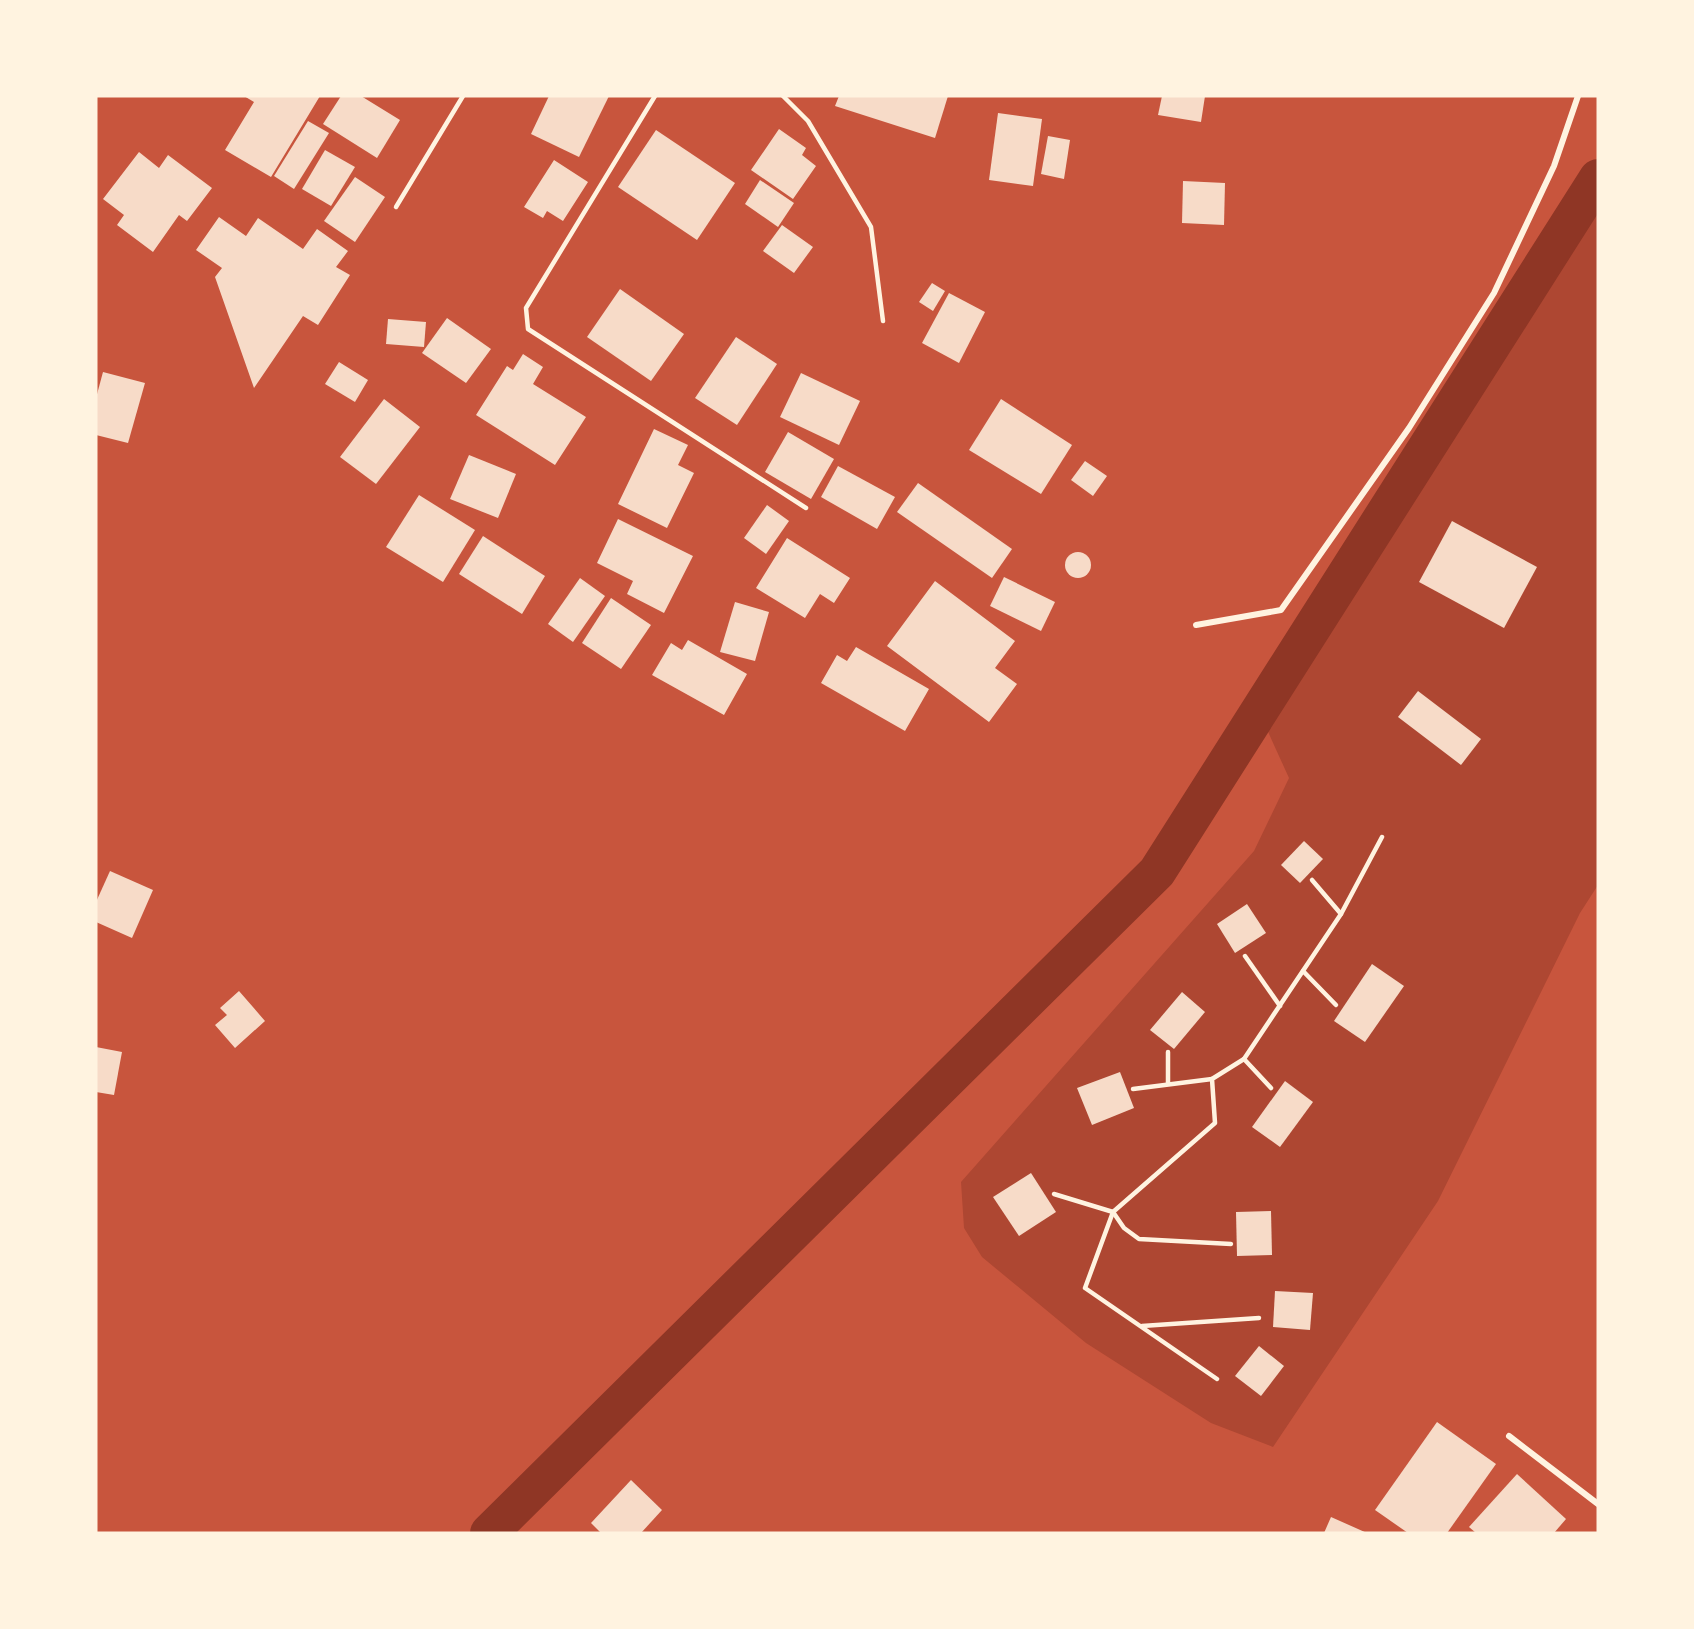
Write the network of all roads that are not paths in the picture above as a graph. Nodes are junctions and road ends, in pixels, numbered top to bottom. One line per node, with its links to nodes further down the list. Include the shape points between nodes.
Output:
1 (463, 96): 5 (lane)
2 (655, 96): 7 (lane, via 526,308 528,329)
3 (783, 96): 6 (lane, via 808,121 871,227)
4 (1578, 96): 8 (street, via 1554,166 1494,293 1409,428 1281,610)
5 (396, 207)
6 (883, 321)
7 (806, 508)
8 (1196, 625)
9 (1382, 837): 11 (lane)
10 (1312, 880): 11 (lane)
11 (1341, 914): 13 (lane)
12 (1245, 956): 15 (lane)
13 (1303, 971): 14 (lane); 15 (lane)
14 (1336, 1005)
15 (1280, 1006): 17 (lane)
16 (1168, 1052): 19 (lane)
17 (1244, 1059): 18 (lane); 20 (lane)
18 (1212, 1078): 19 (lane); 23 (lane, via 1215,1123)
19 (1168, 1083): 21 (lane)
20 (1271, 1088)
21 (1133, 1089)
22 (1054, 1194): 23 (lane)
23 (1113, 1212): 24 (lane, via 1138,1239); 26 (lane, via 1085,1288)
24 (1231, 1244)
25 (1259, 1318): 26 (lane)
26 (1141, 1326): 27 (lane)
27 (1217, 1379)
28 (1509, 1436): 29 (street)
29 (1598, 1504)

